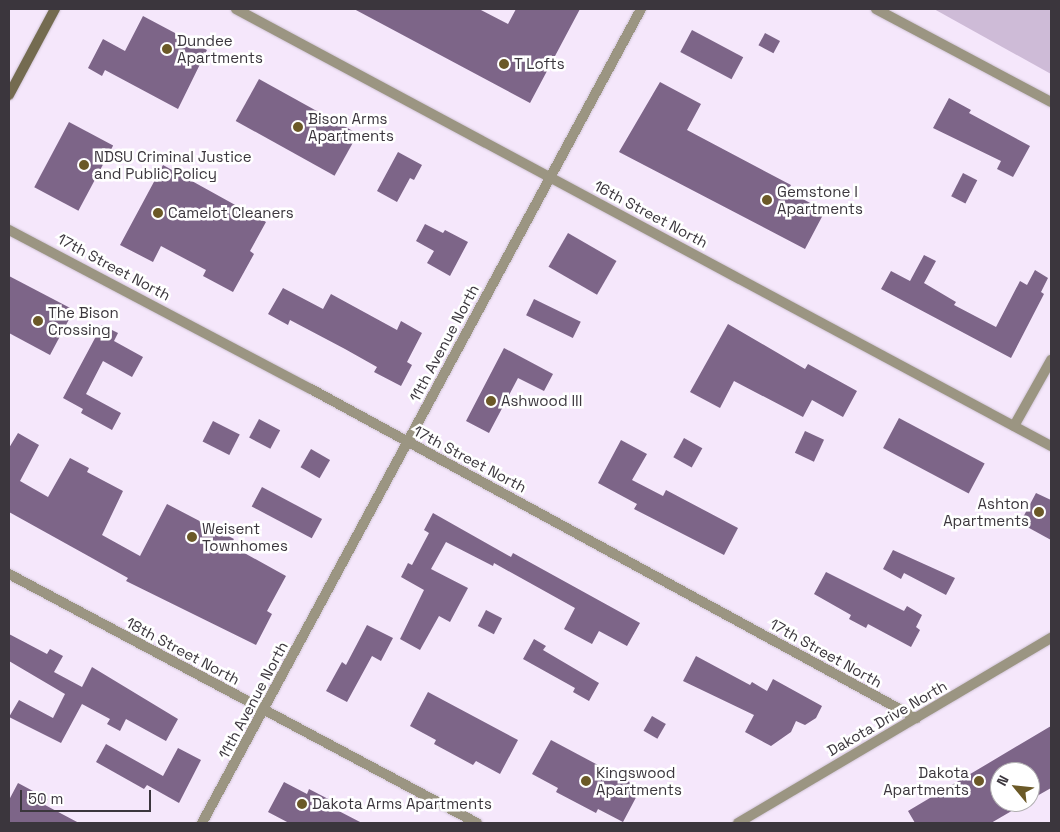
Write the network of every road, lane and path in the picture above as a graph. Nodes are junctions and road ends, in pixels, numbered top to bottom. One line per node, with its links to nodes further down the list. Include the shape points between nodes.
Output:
1 (55, 9): 5 (main road)
2 (236, 9): 7 (street, 16th Street North)
3 (641, 9): 7 (street, 11th Avenue North)
4 (876, 9): 6 (street)
5 (9, 95)
6 (1051, 102)
7 (550, 177): 10 (street, 16th Street North); 11 (street, 11th Avenue North)
8 (9, 230): 11 (street, 17th Street North)
9 (1051, 360): 10 (street)
10 (1014, 426): 12 (street, 16th Street North)
11 (407, 442): 15 (street, 11th Avenue North); 16 (street, 17th Street North)
12 (1051, 446)
13 (9, 574): 15 (street, 18th Street North)
14 (1051, 638): 16 (street, Dakota Drive North)
15 (264, 711): 17 (street, 11th Avenue North); 18 (street, 18th Street North)
16 (916, 718): 19 (street, Dakota Drive North)
17 (202, 823)
18 (477, 823)
19 (738, 823)

